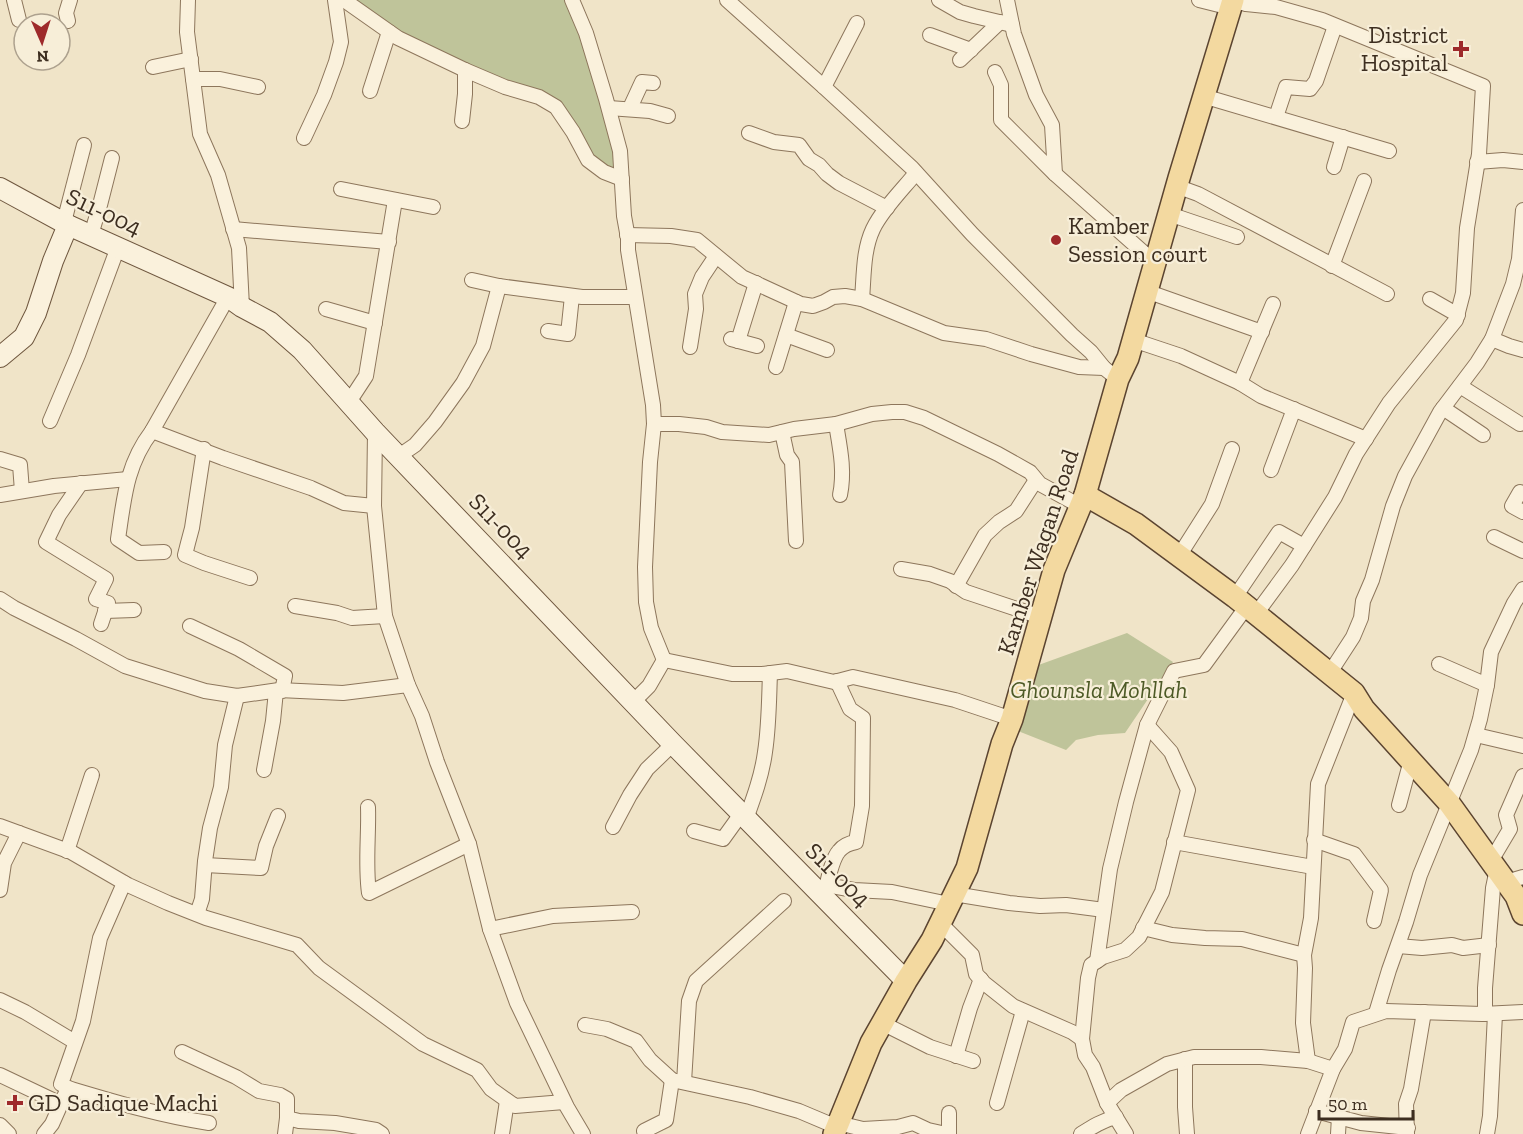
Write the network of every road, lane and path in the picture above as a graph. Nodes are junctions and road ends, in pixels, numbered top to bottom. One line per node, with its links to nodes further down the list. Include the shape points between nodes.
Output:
1 (188, 0): 16 (street)
2 (335, 0): 34 (street, via 341,42 324,95)
3 (344, 0): 13 (street)
4 (572, 0): 27 (street)
5 (728, 0): 9 (street)
6 (939, 0): 11 (street, via 960,12)
7 (1007, 0): 11 (street)
8 (1221, 1): 12 (street, via 1275,7); 26 (main road, Kamber Wagan Road); 60 (main road, Kamber Wagan Road)
9 (743, 5): 24 (street)
10 (857, 23): 24 (street)
11 (1006, 23): 15 (street); 42 (street, via 1052,125)
12 (1335, 26): 30 (street, via 1316,81 1310,89 1286,87); 38 (street, via 1483,86)
13 (389, 32): 19 (street); 25 (street)
14 (930, 35): 15 (street)
15 (971, 50): 17 (street)
16 (191, 59): 18 (street); 21 (street)
17 (960, 60)
18 (153, 67)
19 (465, 70): 31 (street); 43 (street, via 556,107 588,160)
20 (995, 72): 42 (street, via 1001,85 1000,120)
21 (194, 79): 23 (street, via 220,79); 54 (street, via 200,134 218,175)
22 (653, 83): 28 (street, via 642,82)
23 (258, 87)
24 (824, 87): 41 (street)
25 (370, 91)
26 (1203, 96): 30 (street); 45 (main road, Kamber Wagan Road)
27 (609, 108): 28 (street); 43 (street, via 620,151)
28 (630, 108): 29 (street)
29 (668, 116)
30 (1276, 117): 33 (street)
31 (462, 121)
32 (749, 133): 50 (street, via 799,145 809,159 839,183)
33 (1343, 137): 36 (street); 40 (street)
34 (304, 138)
35 (84, 145): 53 (street)
36 (1389, 151)
37 (112, 158): 55 (street)
38 (1477, 162): 39 (street); 76 (street)
39 (1523, 162)
40 (1334, 166)
41 (916, 173): 50 (street); 89 (street)
42 (1055, 174): 60 (street)
43 (622, 179): 56 (street)
44 (1364, 181): 62 (street)
45 (1176, 186): 52 (main road, Kamber Wagan Road); 62 (street)
46 (0, 188): 53 (street, S11-004)
47 (341, 189): 48 (street)
48 (395, 200): 49 (street); 58 (street)
49 (434, 207)
50 (887, 208): 70 (street, via 873,227 868,243)
51 (1523, 210): 82 (street, via 1519,260)
52 (1168, 214): 57 (street); 66 (main road, Kamber Wagan Road)
53 (66, 224): 55 (street, S11-004); 85 (street, via 36,313 24,337)
54 (233, 229): 58 (street); 72 (street, via 238,248)
55 (91, 235): 59 (street, S11-004)
56 (627, 235): 61 (street, via 697,240); 69 (street)
57 (1237, 237)
58 (389, 242): 77 (street)
59 (118, 247): 72 (street, S11-004); 95 (street)
60 (1144, 253): 89 (main road, Kamber Wagan Road)
61 (716, 256): 64 (street, via 742,278); 83 (street, via 695,294)
62 (1332, 266): 67 (street)
63 (472, 280): 65 (street)
64 (756, 284): 73 (street); 84 (street, via 734,340)
65 (499, 286): 68 (street); 106 (street, via 483,346 463,383 422,438)
66 (1146, 291): 79 (street); 81 (main road, Kamber Wagan Road)
67 (1387, 294)
68 (572, 296): 69 (street); 78 (street, via 568,334)
69 (634, 297): 96 (street)
70 (862, 299): 73 (street, via 833,297 813,306); 89 (street, via 944,333 986,339)
71 (1430, 299): 76 (street)
72 (235, 302): 92 (street, S11-004, via 270,322 302,350); 99 (street)
73 (796, 302): 80 (street)
74 (1273, 304): 79 (street)
75 (326, 309): 77 (street)
76 (1458, 315): 103 (street)
77 (375, 323): 92 (street, via 366,375)
78 (548, 331)
79 (1262, 332): 90 (street)
80 (786, 334): 86 (street); 88 (street)
81 (1133, 339): 89 (main road, Kamber Wagan Road, via 1128,358); 90 (street)
82 (1492, 339): 87 (street); 91 (street)
83 (690, 346)
84 (757, 346)
85 (5, 347)
86 (827, 350)
87 (1523, 350)
88 (776, 367)
89 (1111, 374): 116 (main road, Kamber Wagan Road)
90 (1240, 382): 94 (street, via 1261,396)
91 (1460, 386): 93 (street); 98 (street)
92 (349, 402): 100 (street, S11-004)
93 (1443, 408): 102 (street); 139 (street, via 1405,476 1363,601 1361,618)
94 (1294, 409): 103 (street); 108 (street)
95 (50, 421)
96 (654, 424): 101 (street, via 769,435); 136 (street, via 646,602)
97 (836, 424): 101 (street); 110 (street, via 872,414 904,412 998,454 1030,471); 115 (street, via 842,461)
98 (1520, 424)
99 (152, 430): 105 (street); 109 (street)
100 (375, 432): 106 (street, S11-004); 117 (street)
101 (782, 432): 120 (street, via 792,462)
102 (1483, 435)
103 (1366, 439): 121 (street)
104 (1232, 449): 124 (street, via 1212,504)
105 (204, 450): 117 (street, via 344,503); 126 (street, via 185,555)
106 (399, 456): 146 (street, S11-004)
107 (0, 459): 112 (street, via 20,465)
108 (1271, 470)
109 (128, 479): 111 (street); 123 (street, via 118,540 139,553)
110 (1036, 480): 116 (street); 127 (street, via 1016,511 985,535)
111 (81, 483): 112 (street); 132 (street, via 46,542 106,579 96,599 108,603 103,617)
112 (22, 491): 114 (street)
113 (1520, 492): 118 (street, via 1512,506)
114 (0, 495)
115 (840, 495)
116 (1082, 500): 124 (main road, via 1136,524); 134 (main road, Kamber Wagan Road, via 1054,570)
117 (374, 506): 133 (street)
118 (1523, 512)
119 (1494, 537): 122 (street)
120 (796, 541)
121 (1304, 546): 131 (street, via 1292,565); 131 (street, via 1279,532)
122 (1523, 551)
123 (164, 552)
124 (1179, 556): 131 (main road)
125 (902, 568): 127 (street, via 930,574)
126 (250, 578)
127 (956, 586): 134 (street)
128 (1523, 590): 142 (street, via 1491,652)
129 (0, 599): 145 (street, via 125,666 205,691)
130 (295, 606): 133 (street, via 352,618)
131 (1246, 606): 139 (main road); 148 (street, via 1204,665 1174,671)
132 (134, 610)
133 (386, 616): 141 (street)
134 (1041, 617): 147 (main road, Kamber Wagan Road)
135 (190, 626): 143 (street, via 285,676)
136 (664, 660): 138 (street, via 732,674); 146 (street, via 649,686)
137 (1439, 664): 142 (street)
138 (770, 673): 140 (street, via 787,671); 160 (street, via 765,752 757,787)
139 (1329, 674): 144 (main road)
140 (837, 681): 147 (street, via 853,677 954,700); 174 (street, via 850,709 863,718 862,806 856,842 838,851)
141 (408, 685): 143 (street, via 343,693); 167 (street)
142 (1487, 685): 149 (street)
143 (279, 691): 145 (street); 153 (street)
144 (1353, 693): 152 (main road); 165 (street, via 1318,784)
145 (237, 696): 169 (street)
146 (633, 702): 150 (street, S11-004)
147 (1012, 720): 176 (main road, Kamber Wagan Road, via 967,868)
148 (1147, 725): 166 (street, via 1171,752 1188,790); 177 (street, via 1110,869)
149 (1476, 735): 151 (street); 156 (street)
150 (673, 744): 160 (street, S11-004); 162 (street, via 647,769)
151 (1523, 746)
152 (1410, 760): 156 (main road); 157 (street)
153 (264, 770)
154 (92, 775): 168 (street)
155 (1523, 776): 171 (street, via 1506,814 1510,829)
156 (1449, 803): 171 (main road); 185 (street, via 1420,875)
157 (1399, 805)
158 (368, 807): 167 (street, via 369,893)
159 (278, 816): 169 (street, via 261,868)
160 (744, 816): 163 (street, via 723,840); 174 (street, S11-004)
161 (0, 826): 164 (street)
162 (613, 827)
163 (694, 831)
164 (20, 833): 168 (street); 173 (street, via 4,863)
165 (1314, 840): 170 (street); 181 (street, via 1354,854 1371,875 1381,890)
166 (1174, 842): 170 (street); 182 (street, via 1162,892)
167 (469, 844): 183 (street)
168 (66, 850): 172 (street)
169 (205, 865): 179 (street)
170 (1313, 867): 186 (street, via 1311,918)
171 (1504, 872): 180 (main road); 184 (street, via 1493,888)
172 (124, 883): 179 (street); 199 (street, via 100,938)
173 (0, 890)
174 (825, 891): 176 (street, via 900,893); 189 (street, S11-004)
175 (784, 901): 207 (street, via 696,981 689,1001)
176 (948, 907): 177 (street, via 1008,903); 188 (street); 189 (main road, Kamber Wagan Road)
177 (1104, 910): 187 (street)
178 (632, 912): 183 (street, via 553,916)
179 (197, 914): 209 (street, via 297,945 319,968 423,1044 477,1070 490,1089)
180 (1523, 914)
181 (1374, 921)
182 (1143, 928): 186 (street, via 1205,938 1242,939); 187 (street, via 1125,951)
183 (490, 929): 210 (street, via 517,1003)
184 (1489, 945): 185 (street); 195 (street, via 1485,988)
185 (1398, 946): 194 (street)
186 (1304, 955): 204 (street, via 1303,1023)
187 (1097, 961): 198 (street, via 1091,965 1088,978)
188 (981, 979): 191 (street); 201 (street)
189 (906, 981): 196 (main road, Kamber Wagan Road)
190 (0, 1000): 199 (street)
191 (1023, 1011): 198 (street); 211 (street)
192 (1424, 1012): 194 (street); 195 (street); 223 (street, via 1406,1104)
193 (1523, 1012): 195 (street)
194 (1376, 1013): 205 (street, via 1353,1022 1345,1049)
195 (1490, 1014): 237 (street)
196 (882, 1023): 201 (street); 221 (main road, Kamber Wagan Road)
197 (585, 1025): 207 (street, via 636,1041 650,1060)
198 (1082, 1039): 212 (street, via 1085,1055)
199 (75, 1042): 208 (street, via 61,1084)
200 (182, 1052): 218 (street, via 259,1092 287,1099)
201 (956, 1056): 203 (street)
202 (1185, 1059): 204 (street, via 1261,1057); 212 (street, via 1167,1064 1121,1090); 234 (street)
203 (973, 1061)
204 (1308, 1061): 205 (street)
205 (1332, 1069): 214 (street)
206 (0, 1075): 213 (street)
207 (678, 1081): 221 (street, via 799,1111); 230 (street, via 666,1120 644,1131)
208 (68, 1088): 213 (street); 219 (street, via 135,1108)
209 (507, 1101): 210 (street, via 515,1106); 228 (street)
210 (564, 1102): 229 (street)
211 (997, 1103)
212 (1107, 1103): 216 (street)
213 (61, 1104): 225 (street)
214 (1316, 1111): 217 (street); 235 (street)
215 (949, 1113): 231 (street)
216 (1116, 1117): 232 (street); 233 (street)
217 (1339, 1117): 222 (street); 236 (street)
218 (287, 1118): 226 (street); 227 (street, via 335,1123)
219 (209, 1123)
220 (0, 1125): 224 (street)
221 (836, 1128): 231 (street, via 898,1127 913,1123)
222 (1361, 1128): 223 (street)
223 (1408, 1131)
224 (9, 1134)
225 (44, 1134)
226 (285, 1134)
227 (382, 1134)
228 (502, 1134)
229 (583, 1134)
230 (645, 1134)
231 (947, 1134)
232 (1081, 1134)
233 (1126, 1134)
234 (1187, 1134)
235 (1308, 1134)
236 (1338, 1134)
237 (1487, 1134)

